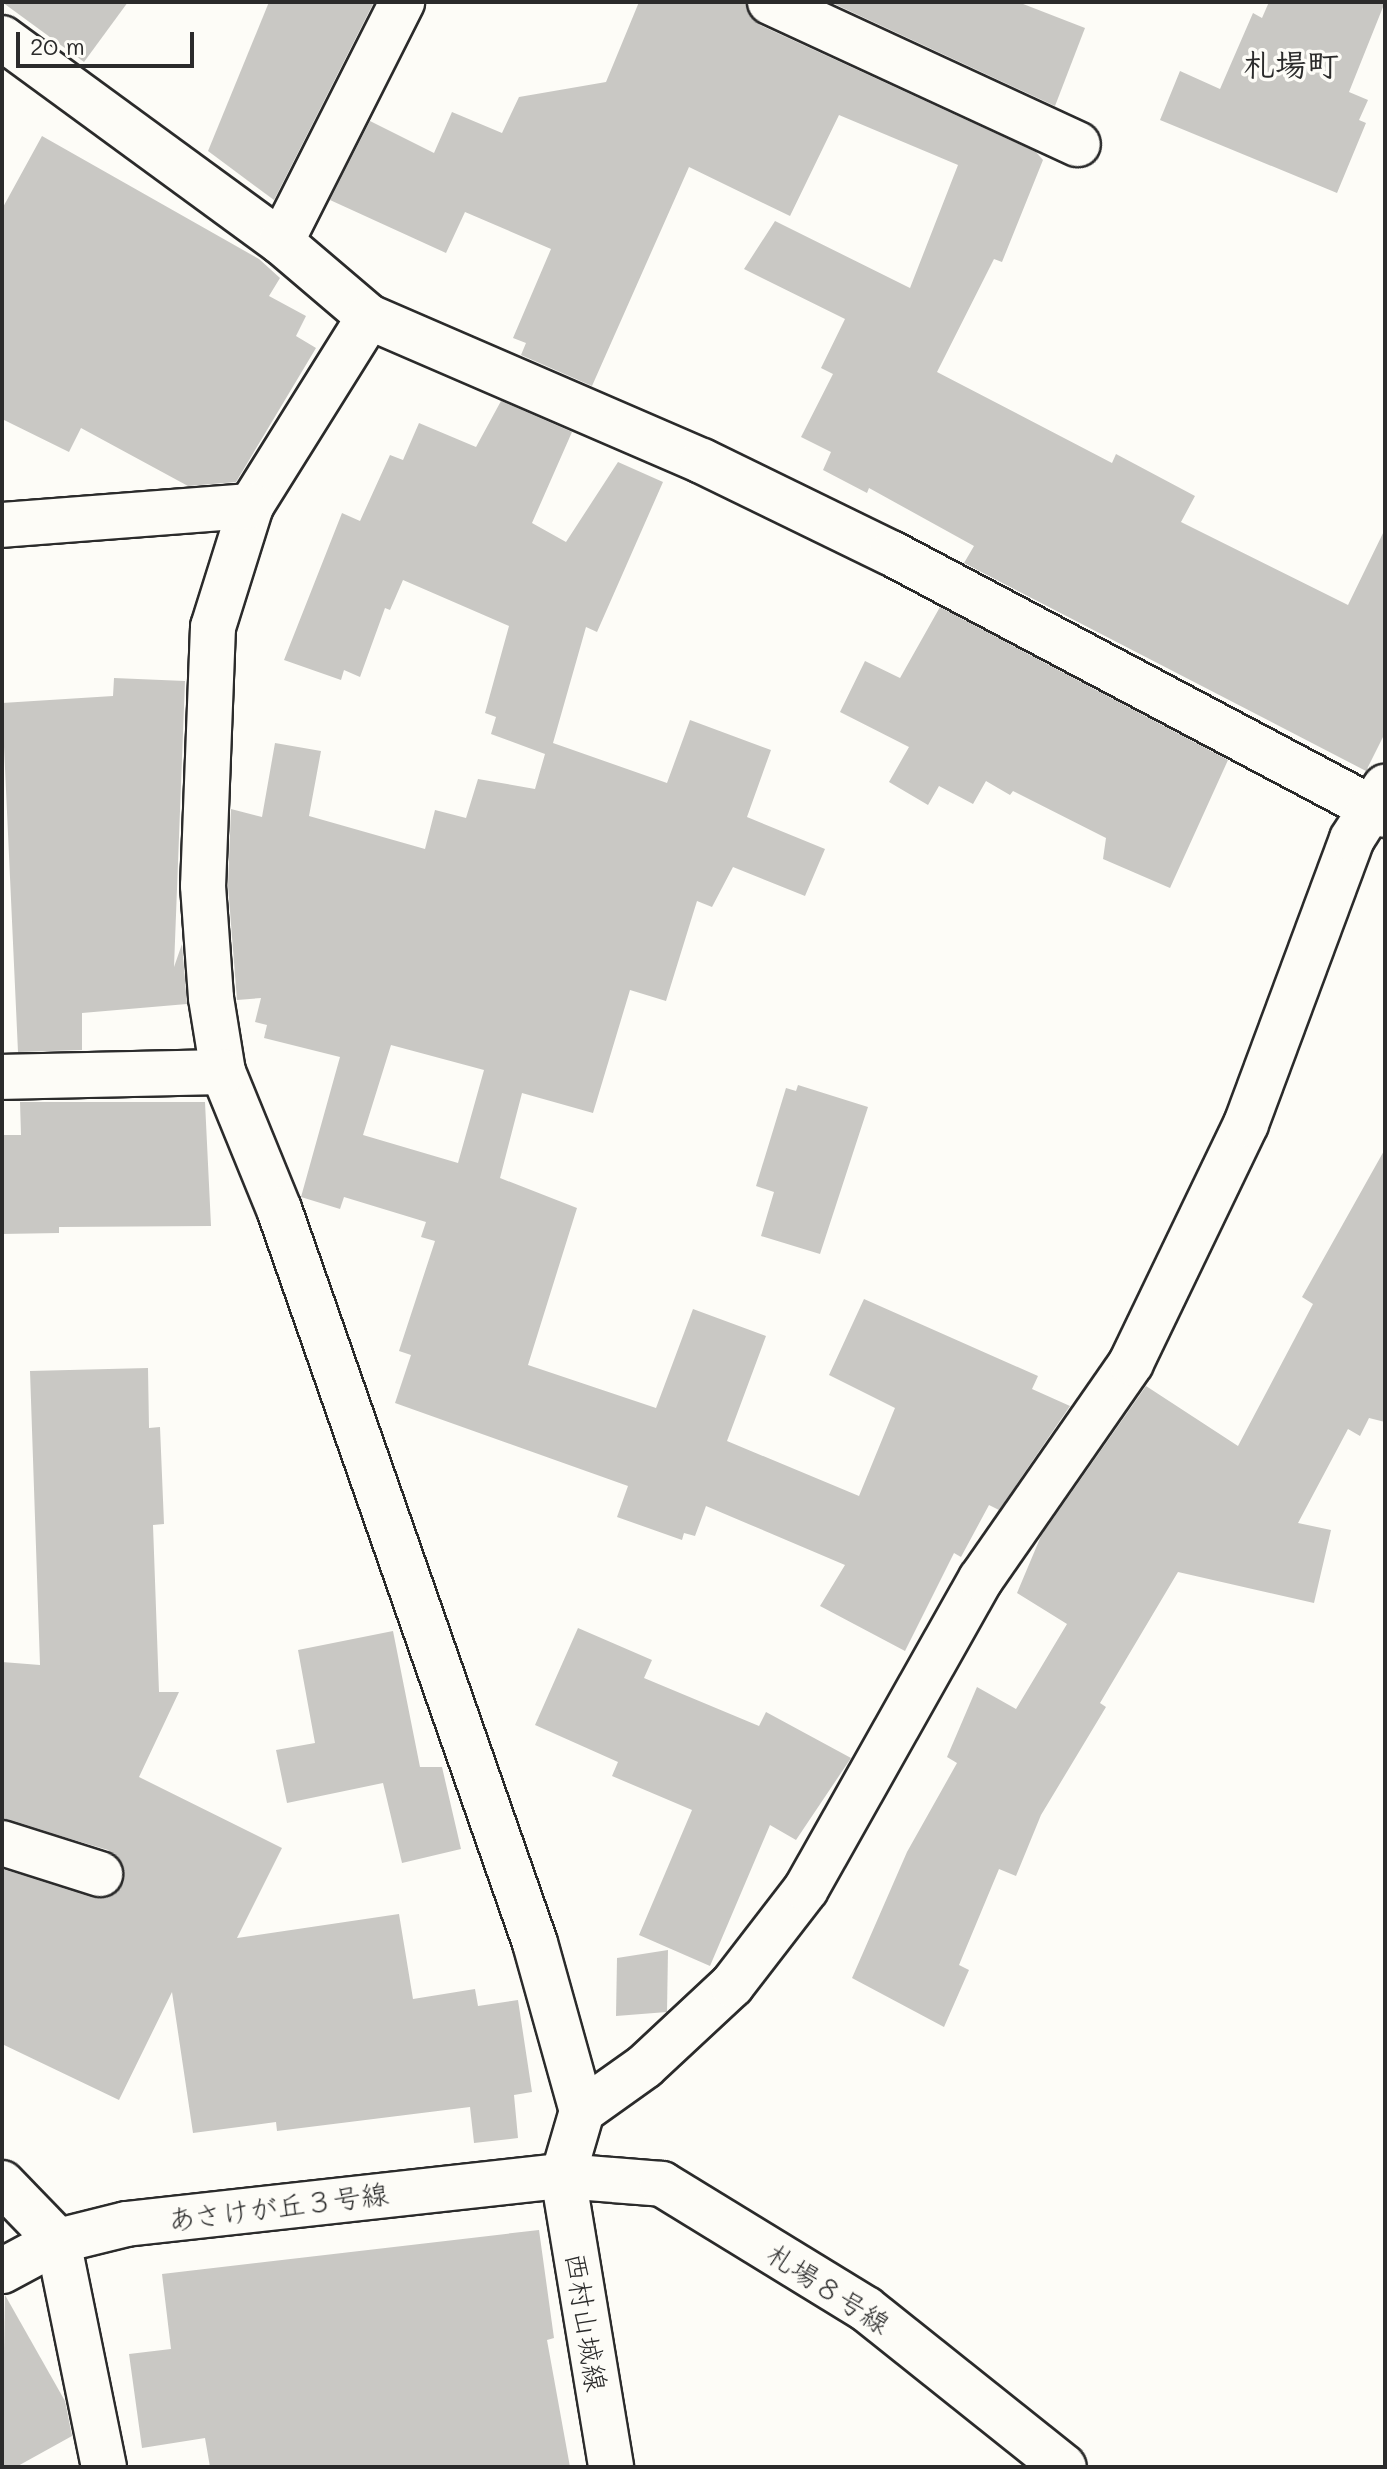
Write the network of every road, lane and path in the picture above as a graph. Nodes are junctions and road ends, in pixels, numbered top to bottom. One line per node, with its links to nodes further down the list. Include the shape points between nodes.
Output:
1 (402, 2): 5 (street)
2 (770, 2): 4 (street)
3 (2, 38): 5 (street)
4 (1078, 144)
5 (281, 242): 6 (street)
6 (369, 317): 7 (street); 9 (street, via 687,454 1132,675 1231,738)
7 (251, 506): 8 (street); 10 (street, via 213,627 210,676 203,886)
8 (2, 525)
9 (1381, 804): 14 (street, via 1352,839 1246,1124 1131,1363 981,1579 806,1889 732,1985 645,2066)
10 (223, 1072): 11 (street); 14 (street, via 279,1209 525,1914)
11 (2, 1077)
12 (2, 1843): 13 (street)
13 (100, 1874)
14 (582, 2111): 15 (street)
15 (563, 2176): 17 (street, あさけが丘３号線, via 126,2224); 20 (street, 西村山城線); 21 (street, 札場８号線, via 662,2184 866,2309)
16 (2, 2183): 17 (street)
17 (58, 2241): 18 (street, あさけが丘３号線); 19 (street)
18 (2, 2271)
19 (104, 2467)
20 (611, 2467)
21 (1064, 2467)

